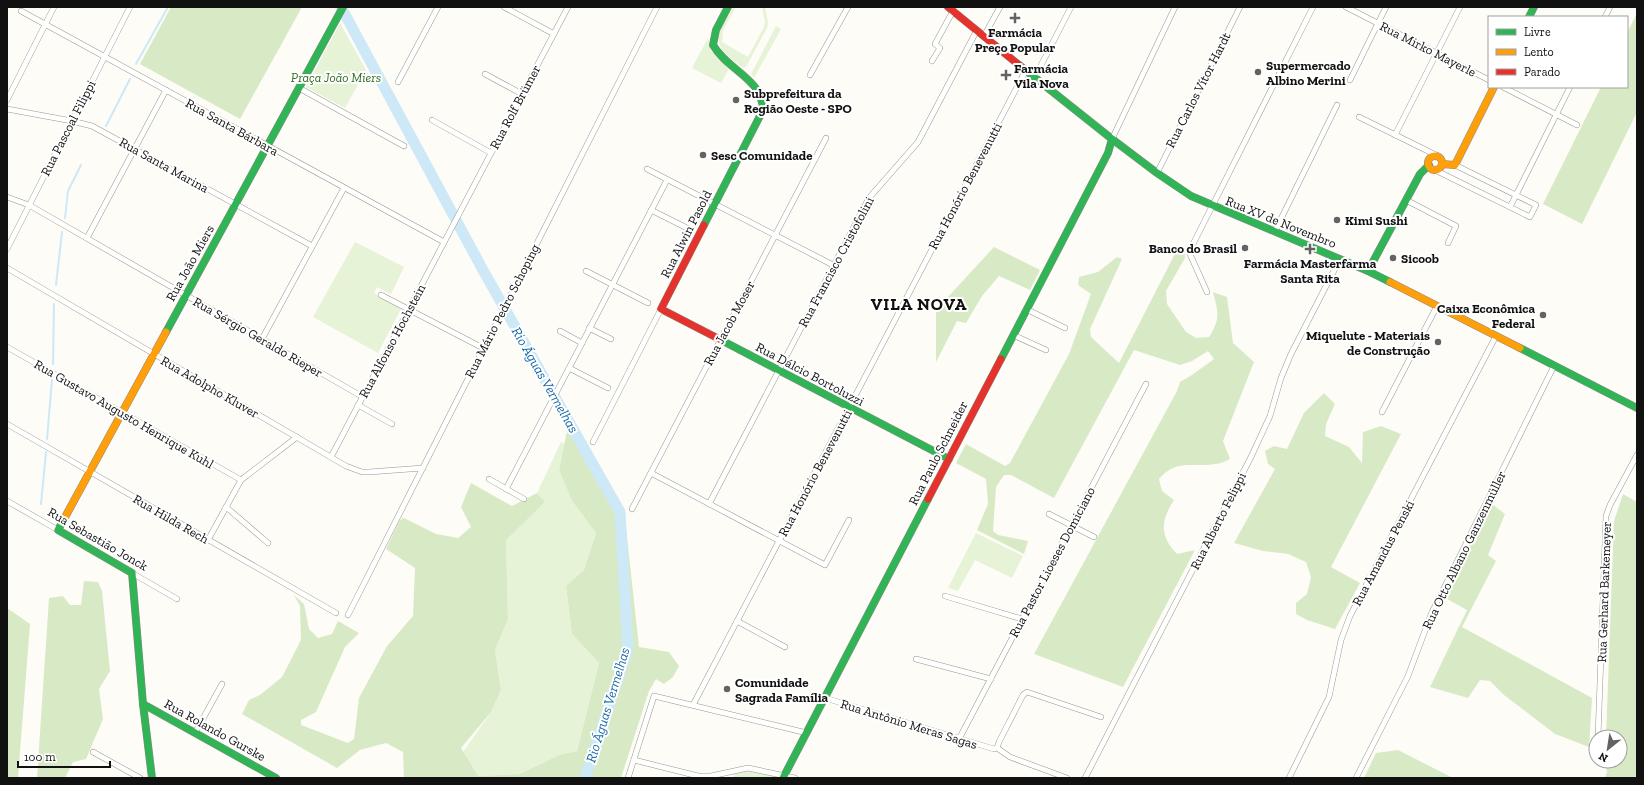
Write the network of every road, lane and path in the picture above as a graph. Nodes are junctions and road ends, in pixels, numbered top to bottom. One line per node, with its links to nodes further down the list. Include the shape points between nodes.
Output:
1 (54, 7): 24 (street)
2 (130, 7): 30 (street, Rua Pascoal Filippi)
3 (343, 7): 39 (street, Rua João Miers)
4 (438, 7): 38 (street)
5 (504, 7): 27 (street)
6 (568, 7): 27 (street, Rua Rolf Brümer)
7 (657, 7): 110 (street, Rua Mário Pedro Schoping)
8 (728, 7): 73 (street, Rua Alwin Pasold, via 714,36 715,50 757,88 764,104 760,117)
9 (848, 7): 34 (street)
10 (1000, 7): 28 (street)
11 (1071, 7): 35 (street)
12 (1175, 7): 55 (street)
13 (1240, 7): 65 (street, Rua Carlos Vítor Hardt)
14 (1313, 7): 74 (street)
15 (1346, 7): 25 (street, Rua Mirko Mayerle)
16 (1386, 7): 25 (street)
17 (1460, 7): 29 (street)
18 (1534, 7): 22 (street)
19 (1610, 7): 23 (street)
20 (950, 9): 26 (street, Rua XV de Novembro); 31 (street, via 935,44 940,48)
21 (21, 11): 24 (street, Rua Santa Bárbara)
22 (1530, 16)
23 (1606, 16)
24 (45, 24): 30 (street, Rua Santa Bárbara); 45 (street)
25 (1378, 24): 29 (street, Rua Mirko Mayerle); 37 (street)
26 (977, 30): 28 (street, Rua XV de Novembro); 87 (street, Rua Francisco Cristofolini, via 918,142 869,198)
27 (554, 34): 44 (street, Rua Rolf Brümer)
28 (984, 36): 32 (street, Rua XV de Novembro)
29 (1436, 53): 36 (street, Rua Mirko Mayerle); 53 (street)
30 (104, 57): 43 (street, Rua Santa Bárbara); 51 (street, Rua Pascoal Filippi)
31 (932, 61)
32 (1026, 70): 35 (street, Rua XV de Novembro); 120 (street, Rua Honório Benevenutti)
33 (485, 74): 44 (street)
34 (810, 75)
35 (1035, 77): 55 (street, Rua XV de Novembro)
36 (1488, 79)
37 (1350, 80)
38 (398, 82)
39 (299, 88): 56 (street, Rua João Miers); 57 (street)
40 (1494, 88): 62 (street)
41 (1505, 88): 48 (street)
42 (1569, 88): 48 (street)
43 (166, 90): 56 (street, Rua Santa Bárbara); 58 (street)
44 (522, 94): 59 (street, Rua Rolf Brümer)
45 (7, 100)
46 (1337, 106): 79 (street)
47 (7, 110): 51 (street, Rua Santa Marina)
48 (1556, 114): 52 (street); 68 (street)
49 (1359, 117): 53 (street)
50 (432, 120): 59 (street)
51 (72, 121): 58 (street, Rua Santa Marina, via 92,126); 71 (street, Rua Pascoal Filippi)
52 (1577, 125)
53 (1396, 135): 60 (street)
54 (826, 138): 80 (street, Rua Jacob Moser)
55 (1112, 139): 65 (street, Rua XV de Novembro); 99 (street, Rua Paulo Schneider, via 1108,152)
56 (268, 146): 67 (street, Rua Santa Bárbara); 72 (street, Rua João Miers)
57 (404, 146)
58 (134, 149): 72 (street, Rua Santa Marina); 81 (street)
59 (491, 153): 77 (street, Rua Rolf Brümer)
60 (1438, 156): 61 (street); 63 (street, via 1428,161)
61 (1442, 164): 62 (street); 63 (street, via 1437,169)
62 (1455, 165): 68 (street)
63 (1431, 167): 70 (street, via 1420,174); 75 (street)
64 (647, 169): 66 (street)
65 (1157, 173): 74 (street, Rua XV de Novembro, via 1191,196)
66 (667, 180): 73 (street); 76 (street)
67 (344, 188): 82 (street, Rua Santa Bárbara); 84 (street)
68 (1516, 195): 75 (street); 75 (street, via 1536,205 1530,217)
69 (7, 197): 71 (street, Rua Sérgio Geraldo Rieper)
70 (1406, 200): 83 (street, via 1456,226); 90 (street)
71 (29, 205): 81 (street, Rua Sérgio Geraldo Rieper); 85 (street, Rua Pascoal Filippi)
72 (236, 205): 84 (street, Rua Santa Marina); 94 (street, Rua João Miers)
73 (715, 205): 80 (street); 98 (street, Rua Alwin Pasold)
74 (1213, 207): 79 (street, Rua XV de Novembro); 92 (street, via 1189,252)
75 (1510, 207)
76 (651, 210): 78 (street); 91 (street)
77 (453, 225): 82 (street, Rua Alfonso Hochstein)
78 (691, 230)
79 (1275, 231): 86 (street, Rua XV de Novembro)
80 (775, 235): 87 (street); 107 (street, Rua Jacob Moser)
81 (87, 238): 94 (street, Rua Sérgio Geraldo Rieper)
82 (444, 242): 97 (street, Rua Alfonso Hochstein)
83 (1448, 243)
84 (312, 246): 105 (street)
85 (7, 249)
86 (1340, 259): 90 (street, Rua XV de Novembro); 179 (street, Rua Alberto Felippi, via 1291,354 1270,416 1251,457)
87 (833, 265): 115 (street, Rua Francisco Cristofolini)
88 (7, 268): 112 (street, Rua Adolpho Kluver)
89 (586, 271): 91 (street)
90 (1368, 271): 96 (street, Rua XV de Novembro)
91 (612, 285): 95 (street); 100 (street)
92 (1207, 292)
93 (381, 294): 97 (street)
94 (186, 295): 105 (street, Rua Sérgio Geraldo Rieper); 112 (street, Rua João Miers)
95 (648, 303)
96 (1437, 306): 104 (street, Rua XV de Novembro); 122 (street)
97 (409, 309): 110 (street); 118 (street, Rua Alfonso Hochstein)
98 (661, 309): 107 (street, Rua Dálcio Bortoluzzi); 127 (street, Rua Alwin Pasold)
99 (1026, 309): 101 (street); 103 (street, Rua Paulo Schneider)
100 (589, 328): 106 (street); 108 (street)
101 (1065, 328)
102 (560, 331): 108 (street)
103 (1013, 335): 111 (street); 130 (street, Rua Paulo Schneider)
104 (1496, 336): 113 (street, Rua XV de Novembro); 180 (street, Rua Amandus Penski, via 1350,616 1341,640 1329,697)
105 (262, 339): 118 (street, Rua Sérgio Geraldo Rieper)
106 (611, 339)
107 (720, 340): 115 (street, Rua Dálcio Bortoluzzi); 133 (street, Rua Jacob Moser)
108 (582, 343): 114 (street)
109 (7, 347): 123 (street, Rua Gustavo Augusto Henrique Kuhl)
110 (483, 348): 131 (street, Rua Mário Pedro Schoping)
111 (1046, 350)
112 (154, 354): 123 (street, Rua João Miers); 126 (street, Rua Adolpho Kluver)
113 (1554, 366): 121 (street, Rua XV de Novembro); 181 (street, Rua Otto Albano Ganzenmüller, via 1432,612 1408,676)
114 (568, 368): 117 (street); 136 (street)
115 (778, 371): 120 (street, Rua Dálcio Bortoluzzi); 139 (street, Rua Francisco Cristofolini)
116 (1146, 384): 144 (street, Rua Pastor Lioeses Domiciano)
117 (608, 388)
118 (363, 397): 119 (street, Rua Alfonso Hochstein)
119 (358, 405): 125 (street); 129 (street, Rua Alfonso Hochstein)
120 (849, 407): 130 (street, Rua Dálcio Bortoluzzi); 148 (street, Rua Honório Benevenutti)
121 (1637, 408)
122 (1382, 412)
123 (122, 413): 132 (street, Rua João Miers); 134 (street, Rua Gustavo Augusto Henrique Kuhl)
124 (7, 424): 132 (street, Rua Hilda Rech)
125 (392, 424)
126 (297, 437): 129 (street, Rua Adolpho Kluver); 134 (street)
127 (593, 442)
128 (1637, 455): 165 (street, Rua Gerhard Barkemeyer, via 1606,516)
129 (331, 457): 131 (street, Rua Adolpho Kluver, via 355,469 369,472)
130 (949, 459): 161 (street, Rua Paulo Schneider)
131 (423, 468): 154 (street, Rua Mário Pedro Schoping)
132 (90, 472): 145 (street, Rua João Miers); 147 (street, Rua Hilda Rech)
133 (651, 473): 139 (street); 141 (street, Rua Jacob Moser)
134 (241, 480): 140 (street)
135 (489, 480): 136 (street)
136 (506, 489): 137 (street)
137 (524, 500)
138 (7, 501): 145 (street, Rua Sebastião Jonck)
139 (709, 504): 148 (street)
140 (226, 507): 147 (street); 149 (street)
141 (632, 509)
142 (1049, 514): 144 (street)
143 (849, 520): 148 (street, via 825,565)
144 (1071, 525): 146 (street); 155 (street, Rua Pastor Lioeses Domiciano)
145 (58, 530): 150 (street, Rua Sebastião Jonck)
146 (1094, 537)
147 (208, 540): 153 (street, Rua Hilda Rech)
148 (779, 541): 156 (street, Rua Honório Benevenutti)
149 (268, 543)
150 (132, 573): 152 (street, Rua Sebastião Jonck); 162 (street)
151 (945, 596): 155 (street)
152 (177, 599)
153 (336, 613)
154 (348, 616)
155 (1022, 619): 159 (street, Rua Pastor Lioeses Domiciano)
156 (737, 621): 157 (street); 163 (street, Rua Honório Benevenutti)
157 (785, 647)
158 (916, 659): 159 (street)
159 (991, 679): 168 (street, Rua Pastor Lioeses Domiciano)
160 (222, 684): 166 (street)
161 (825, 698): 167 (street, Rua Paulo Schneider); 168 (street, Rua Antônio Meras Sagas)
162 (143, 704): 166 (street, Rua Rolando Gurske); 174 (street)
163 (692, 706): 167 (street); 171 (street, via 654,696)
164 (1101, 718): 169 (street, via 1027,692)
165 (1598, 729)
166 (195, 733): 175 (street, Rua Rolando Gurske)
167 (807, 733): 172 (street, Rua Paulo Schneider)
168 (959, 739): 169 (street, Rua Antônio Meras Sagas)
169 (996, 749): 178 (street, Rua Antônio Meras Sagas)
170 (93, 752): 173 (street)
171 (634, 760): 172 (street, via 698,776 711,776 748,768); 176 (street)
172 (784, 777): 177 (street)
173 (140, 778)
174 (152, 778)
175 (276, 778)
176 (628, 778)
177 (795, 778)
178 (1067, 778)
179 (1085, 778)
180 (1289, 778)
181 (1356, 778)

